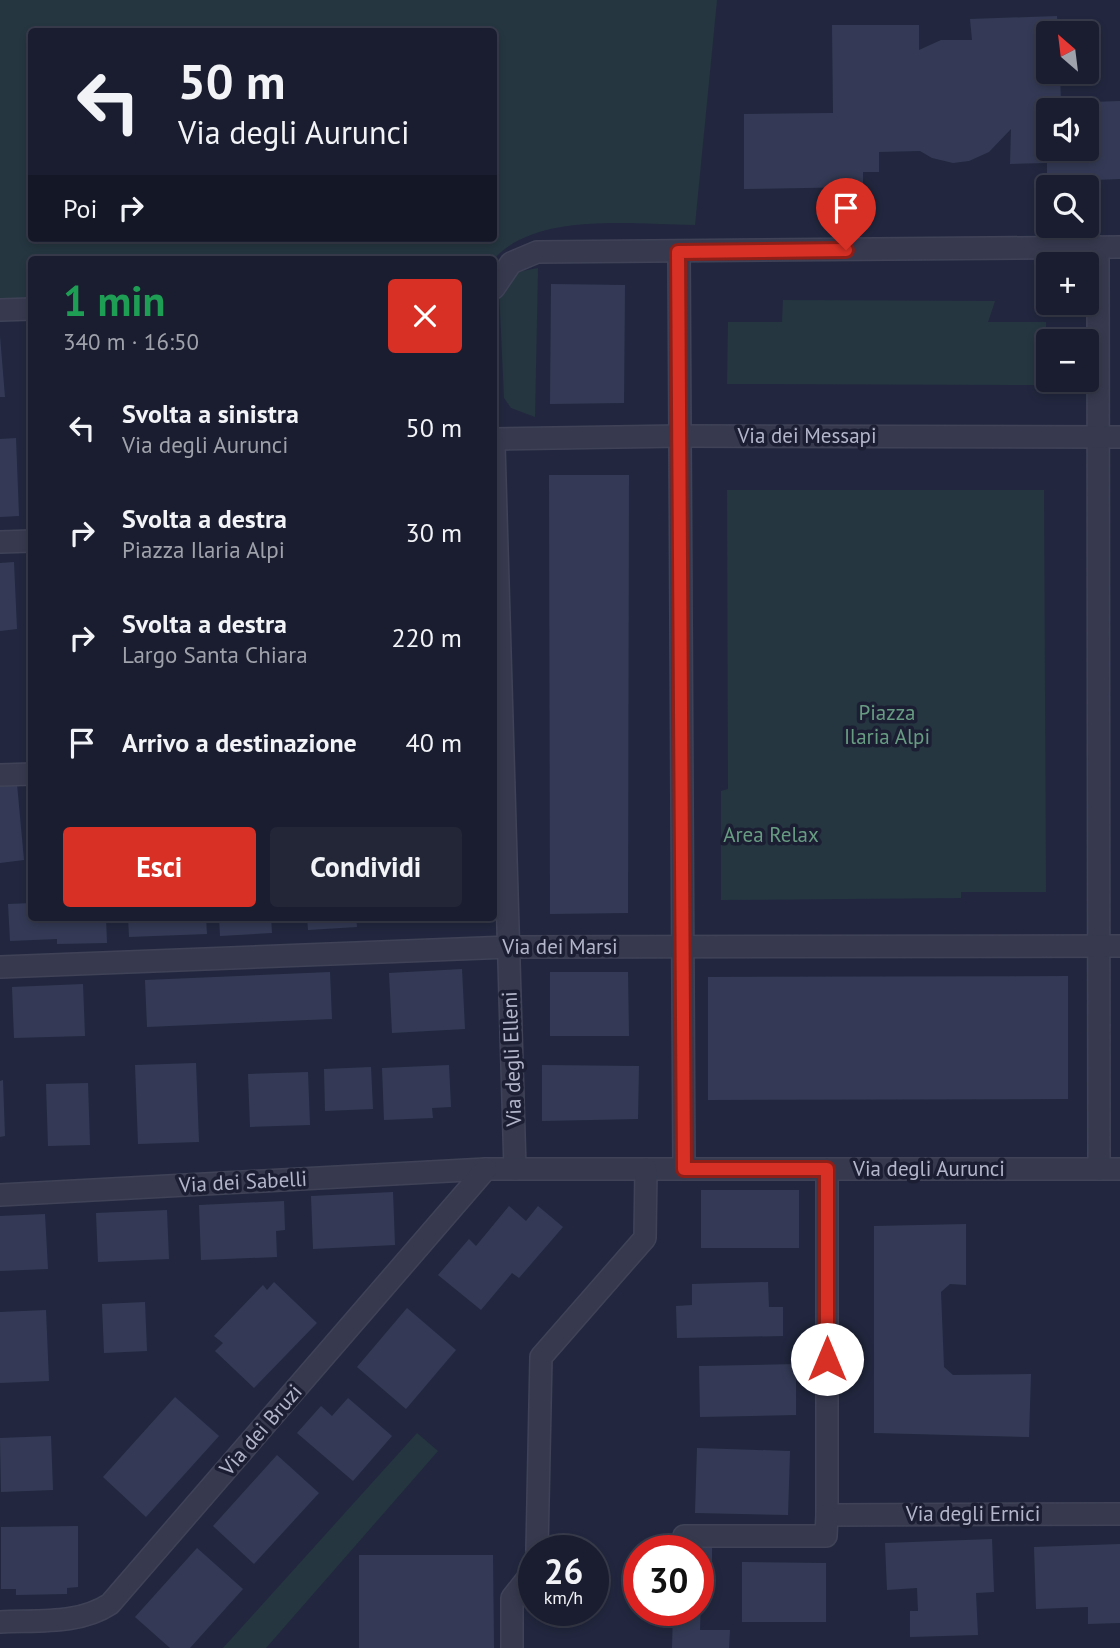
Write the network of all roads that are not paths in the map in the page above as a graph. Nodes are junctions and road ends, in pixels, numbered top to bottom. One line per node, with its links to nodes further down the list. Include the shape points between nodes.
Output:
1 (1098, 247): 2 (street); 3 (street); 8 (street)
2 (1120, 247)
3 (678, 252): 4 (street, via 537,252 511,263); 7 (street)
4 (497, 284)
5 (28, 309): 6 (street)
6 (0, 310)
7 (680, 436): 8 (street, Via dei Messapi); 10 (street, Via dei Messapi); 19 (street)
8 (1098, 437): 9 (street, Via dei Messapi); 17 (street)
9 (1120, 437)
10 (497, 439)
11 (28, 541): 12 (street)
12 (0, 542)
13 (497, 678): 14 (street, Via degli Elleni)
14 (498, 758): 18 (street, Via degli Elleni)
15 (28, 774): 16 (street)
16 (0, 775)
17 (1110, 946): 19 (street, Via dei Marsi); 26 (street)
18 (509, 947): 19 (street, Via dei Marsi); 20 (street, Via dei Marsi); 22 (street, Via degli Elleni)
19 (683, 947): 24 (street)
20 (0, 967)
21 (486, 1169): 22 (street, Via degli Aurunci); 27 (street, Via dei Sabelli); 33 (street, Via dei Bruzi, via 110,1604 78,1618)
22 (516, 1169): 23 (street, Via degli Aurunci)
23 (646, 1169): 24 (street, Via degli Aurunci); 30 (street, via 645,1238 541,1357)
24 (684, 1169): 25 (street, Via degli Aurunci)
25 (827, 1169): 26 (street, Via degli Aurunci); 29 (street)
26 (1110, 1169)
27 (0, 1195)
28 (1120, 1514): 29 (street, Via degli Ernici)
29 (827, 1515): 31 (street, via 826,1536)
30 (537, 1535)
31 (714, 1536)
32 (518, 1590): 34 (street, via 512,1598)
33 (0, 1622)
34 (512, 1648)

